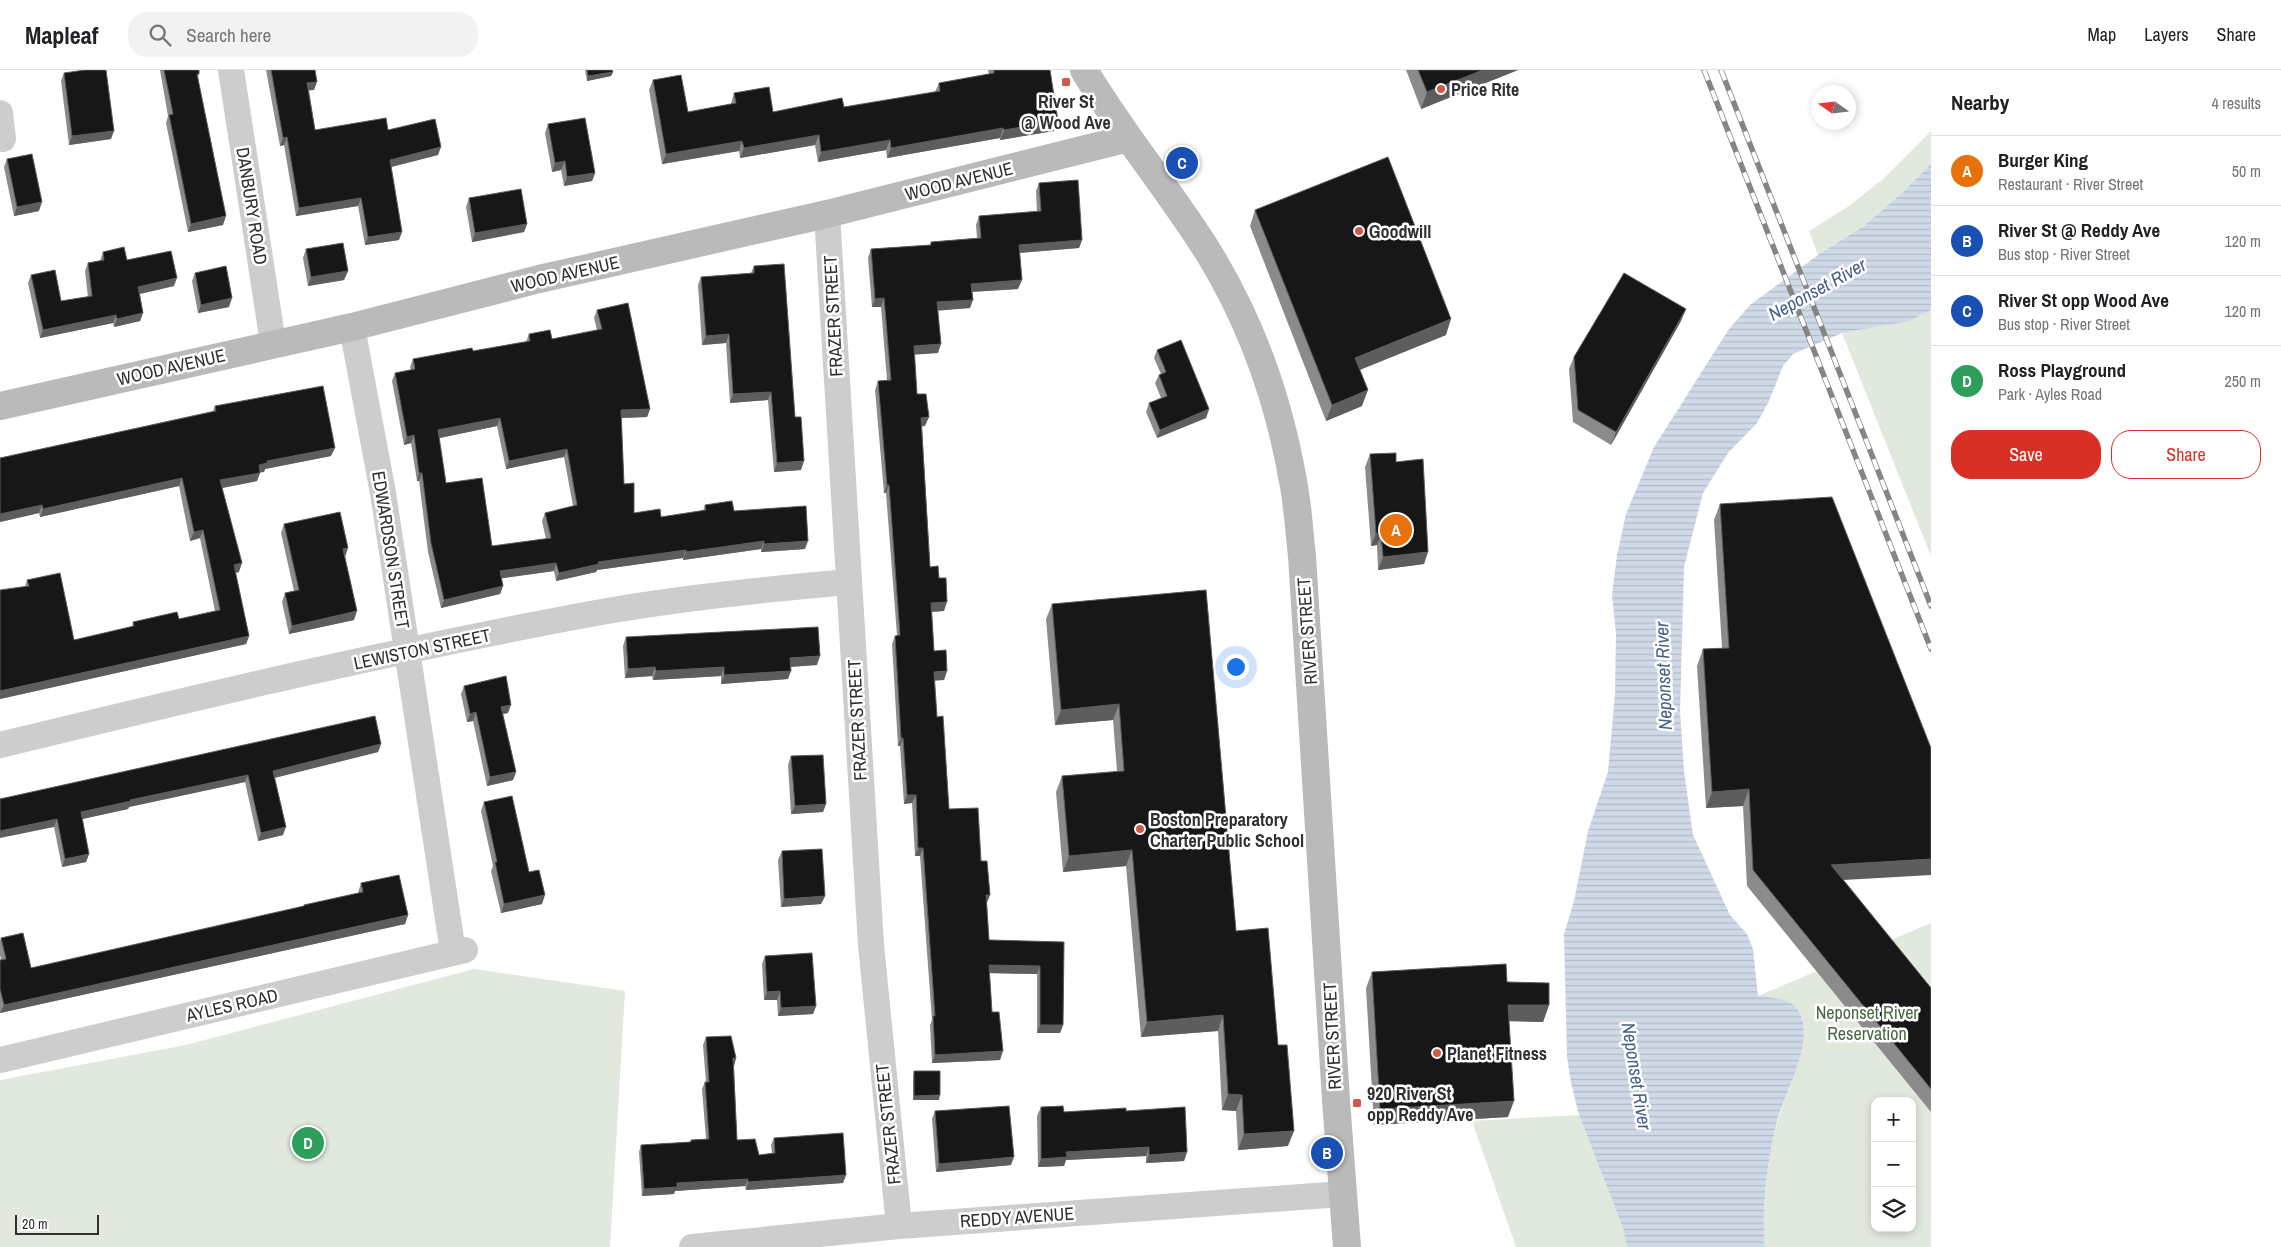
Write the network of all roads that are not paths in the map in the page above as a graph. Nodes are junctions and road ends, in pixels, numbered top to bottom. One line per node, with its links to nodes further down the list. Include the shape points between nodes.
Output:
1 (231, 70): 8 (street, DANBURY ROAD)
2 (1084, 70): 4 (main road, RIVER STREET)
3 (0, 112): 5 (street)
4 (1129, 138): 6 (main road, WOOD AVENUE); 15 (main road, RIVER STREET, via 1192,228 1230,291 1257,349 1287,449 1302,556)
5 (2, 139)
6 (827, 214): 7 (main road, WOOD AVENUE, via 539,279); 10 (street, FRAZER STREET)
7 (352, 327): 8 (main road, WOOD AVENUE); 11 (street, EDWARDSON STREET, via 383,493)
8 (273, 343): 9 (main road, WOOD AVENUE)
9 (0, 406)
10 (849, 582): 11 (street, LEWISTON STREET, via 748,591 609,611); 16 (street, FRAZER STREET, via 870,945)
11 (406, 651): 12 (street, LEWISTON STREET); 13 (street, EDWARDSON STREET)
12 (0, 745)
13 (459, 951): 14 (street, AYLES ROAD)
14 (0, 1060)
15 (1342, 1194): 16 (street, REDDY AVENUE); 18 (main road, RIVER STREET)
16 (898, 1226): 17 (street, REDDY AVENUE)
17 (692, 1247)
18 (1347, 1247)

